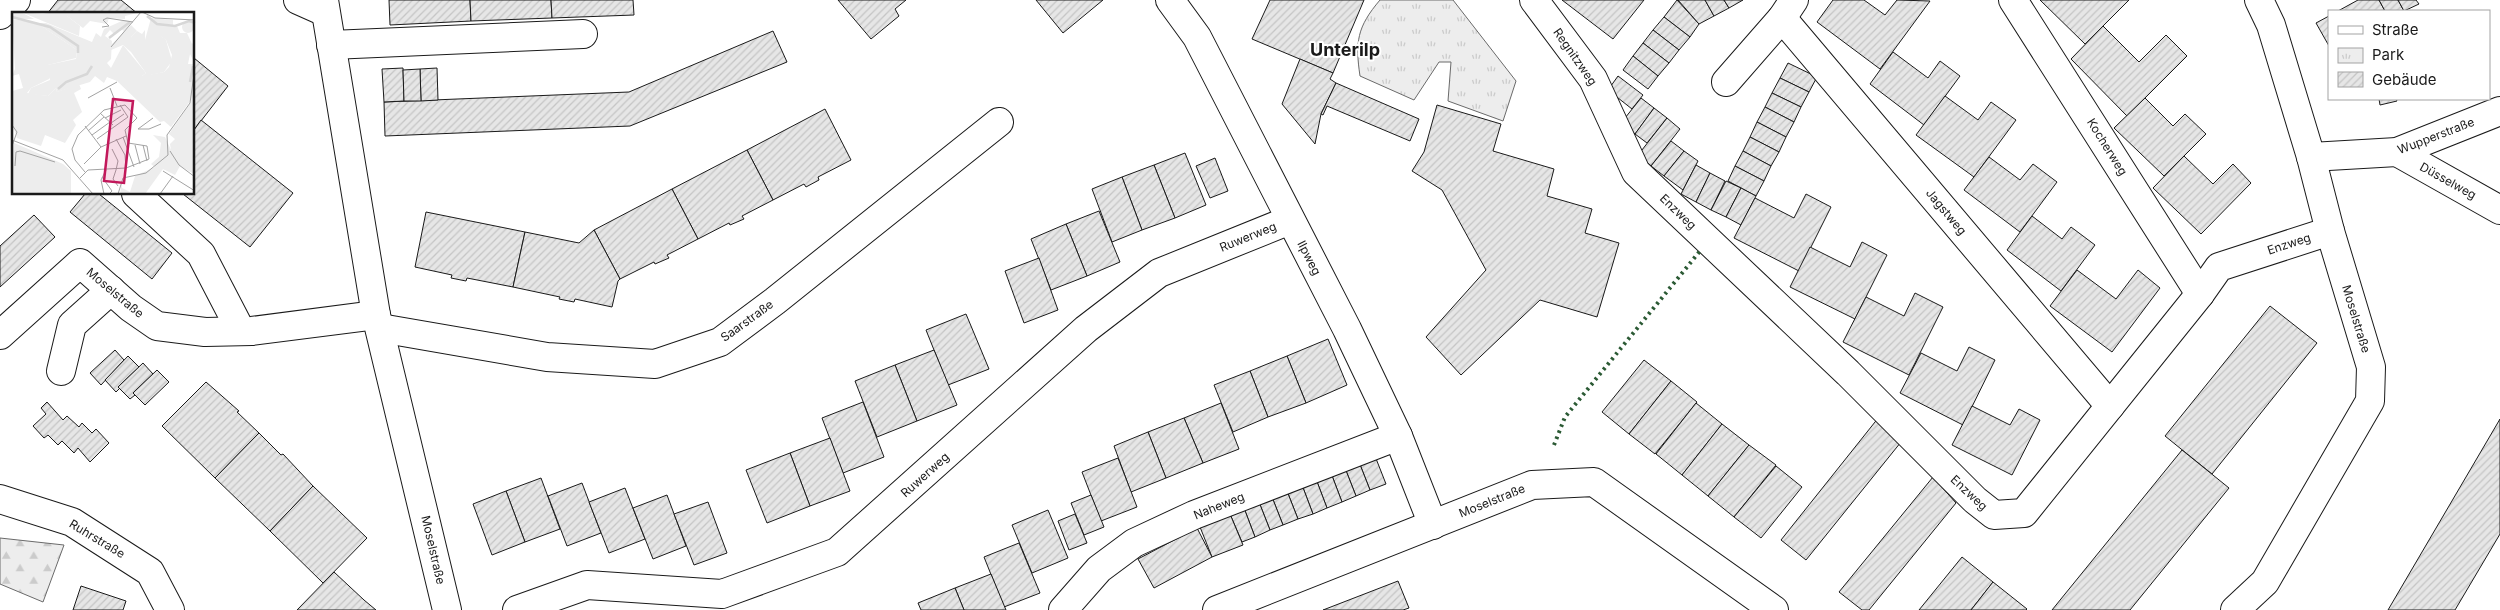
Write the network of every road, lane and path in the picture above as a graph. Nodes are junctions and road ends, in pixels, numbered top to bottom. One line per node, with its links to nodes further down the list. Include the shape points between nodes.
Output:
1 (16, 0): 9 (street)
2 (298, 0): 7 (street)
3 (1170, 0): 20 (street, Ilpweg, via 1197,37)
4 (1534, 0): 17 (street, Regnitzweg, via 1593,79)
5 (2013, 0): 23 (street, Kocherweg)
6 (2258, 0): 16 (street, Moselstraße, via 2271,26)
7 (324, 6): 11 (street, Moselstraße)
8 (1788, 9): 12 (street); 28 (street, Jagstweg)
9 (0, 15)
10 (583, 34): 11 (street)
11 (331, 45): 24 (street, Moselstraße)
12 (1726, 82)
13 (2500, 111): 15 (street, Wupperstraße)
14 (999, 122): 24 (street, Saarstraße, via 720,342 655,364 547,357)
15 (2397, 152): 16 (street, Wupperstraße); 19 (street, Düsselweg)
16 (2311, 157): 21 (street, Moselstraße)
17 (1636, 172): 28 (street, Enzweg, via 1994,515 2024,513)
18 (137, 195): 25 (street, via 201,254)
19 (2500, 210)
20 (1290, 220): 29 (street, Ilpweg); 34 (street, Ruwerweg, via 1159,273 1086,329 837,552 722,594 587,585)
21 (2330, 231): 23 (street, Enzweg, via 2219,267); 38 (street, Moselstraße, via 2371,367 2370,401 2265,582)
22 (111, 290): 25 (street, Moselstraße, via 157,326 205,332); 26 (street, Moselstraße, via 80,263); 27 (street, via 72,325)
23 (2200, 294): 28 (street, Enzweg)
24 (378, 322): 25 (street, Moselstraße); 33 (street, Moselstraße)
25 (241, 331)
26 (0, 336)
27 (62, 371)
28 (2110, 406)
29 (1398, 436): 31 (street, Ilpweg); 35 (street, Naheweg, via 1134,543 1099,570)
30 (0, 498): 32 (street, Ruhrstraße, via 72,522 150,572)
31 (1433, 525): 36 (street, Moselstraße); 37 (street, Moselstraße, via 1532,485 1594,482)
32 (170, 610)
33 (447, 610)
34 (517, 610)
35 (1063, 610)
36 (1217, 610)
37 (1774, 610)
38 (2235, 610)

